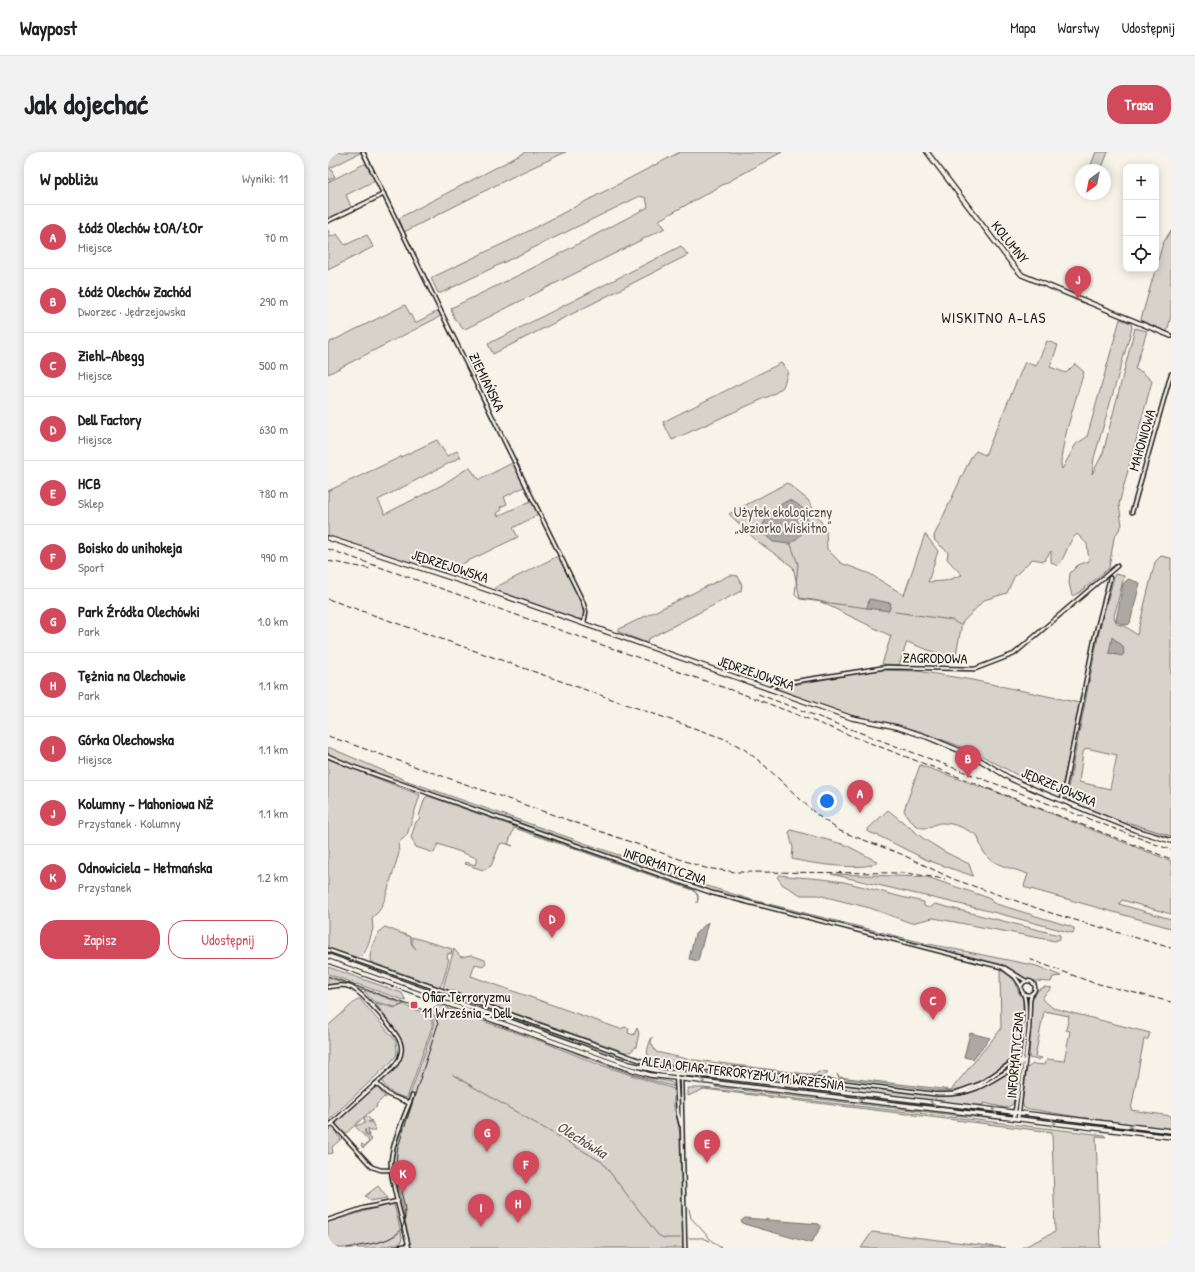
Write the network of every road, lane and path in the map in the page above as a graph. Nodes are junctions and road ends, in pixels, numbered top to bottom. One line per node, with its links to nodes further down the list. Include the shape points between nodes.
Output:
1 (363, 152): 3 (street, ZIEMIAŃSKA)
2 (927, 152): 5 (street, KOLUMNY, via 1022,275)
3 (384, 194): 4 (street); 11 (street, ZIEMIAŃSKA, via 583,602 586,612)
4 (328, 221)
5 (1171, 336)
6 (1171, 374): 7 (street, MAHONIOWA)
7 (1132, 512)
8 (328, 538): 11 (street, JĘDRZEJOWSKA)
9 (1117, 566): 12 (street, ZAGRODOWA, via 1026,646 1014,654 975,669 871,668 778,684)
10 (1110, 578): 14 (street, via 1095,636)
11 (584, 623): 12 (street, JĘDRZEJOWSKA)
12 (769, 689): 14 (street, JĘDRZEJOWSKA, via 852,718 902,728 927,737 974,757 1011,779)
13 (329, 756): 19 (street, INFORMATYCZNA, via 351,766 712,893)
14 (1062, 800): 15 (street, JĘDRZEJOWSKA, via 1135,830)
15 (1171, 841)
16 (328, 950): 34 (street, via 653,1064 676,1068 732,1069 934,1094)
17 (328, 956): 28 (street, ALEJA OFIAR TERRORYZMU 11 WRZEŚNIA, via 629,1064)
18 (328, 961): 30 (street, ALEJA OFIAR TERRORYZMU 11 WRZEŚNIA, via 632,1070)
19 (1001, 967): 20 (street, INFORMATYCZNA); 21 (street, INFORMATYCZNA, via 1015,977)
20 (1026, 981): 21 (street); 24 (street, via 1032,981 1035,986)
21 (1021, 986): 23 (street)
22 (328, 987): 33 (street, via 352,987 400,1040 399,1060)
23 (1023, 993): 24 (street); 25 (street, INFORMATYCZNA, via 1026,1018)
24 (1032, 993): 26 (street, INFORMATYCZNA)
25 (1021, 1061): 26 (street); 27 (street); 32 (street, INFORMATYCZNA); 34 (street, via 1014,1061 975,1087)
26 (1025, 1062): 37 (street, INFORMATYCZNA)
27 (1005, 1072): 32 (street, via 1014,1074); 34 (street, via 980,1088)
28 (676, 1073): 29 (street, ALEJA OFIAR TERRORYZMU 11 WRZEŚNIA); 30 (street)
29 (682, 1073): 31 (street); 37 (street, ALEJA OFIAR TERRORYZMU 11 WRZEŚNIA, one-way to 29)
30 (677, 1079): 31 (street, ALEJA OFIAR TERRORYZMU 11 WRZEŚNIA); 41 (street, via 678,1113)
31 (682, 1079): 38 (street, ALEJA OFIAR TERRORYZMU 11 WRZEŚNIA, one-way to 38); 41 (street)
32 (1019, 1081): 37 (street, INFORMATYCZNA)
33 (376, 1083): 36 (street, via 389,1095); 39 (street)
34 (953, 1094)
35 (412, 1096): 36 (street)
36 (409, 1103): 44 (street, via 392,1152)
37 (1017, 1112): 38 (street, INFORMATYCZNA); 42 (street, ALEJA OFIAR TERRORYZMU 11 WRZEŚNIA, one-way to 37)
38 (1016, 1118): 43 (street, ALEJA OFIAR TERRORYZMU 11 WRZEŚNIA, one-way to 43)
39 (332, 1123): 40 (street); 44 (street, via 372,1167)
40 (328, 1127)
41 (682, 1130): 49 (street)
42 (1171, 1131)
43 (1171, 1137)
44 (392, 1170): 45 (street)
45 (398, 1200): 46 (street); 47 (street)
46 (328, 1220)
47 (408, 1247): 48 (street)
48 (395, 1248)
49 (685, 1248)

